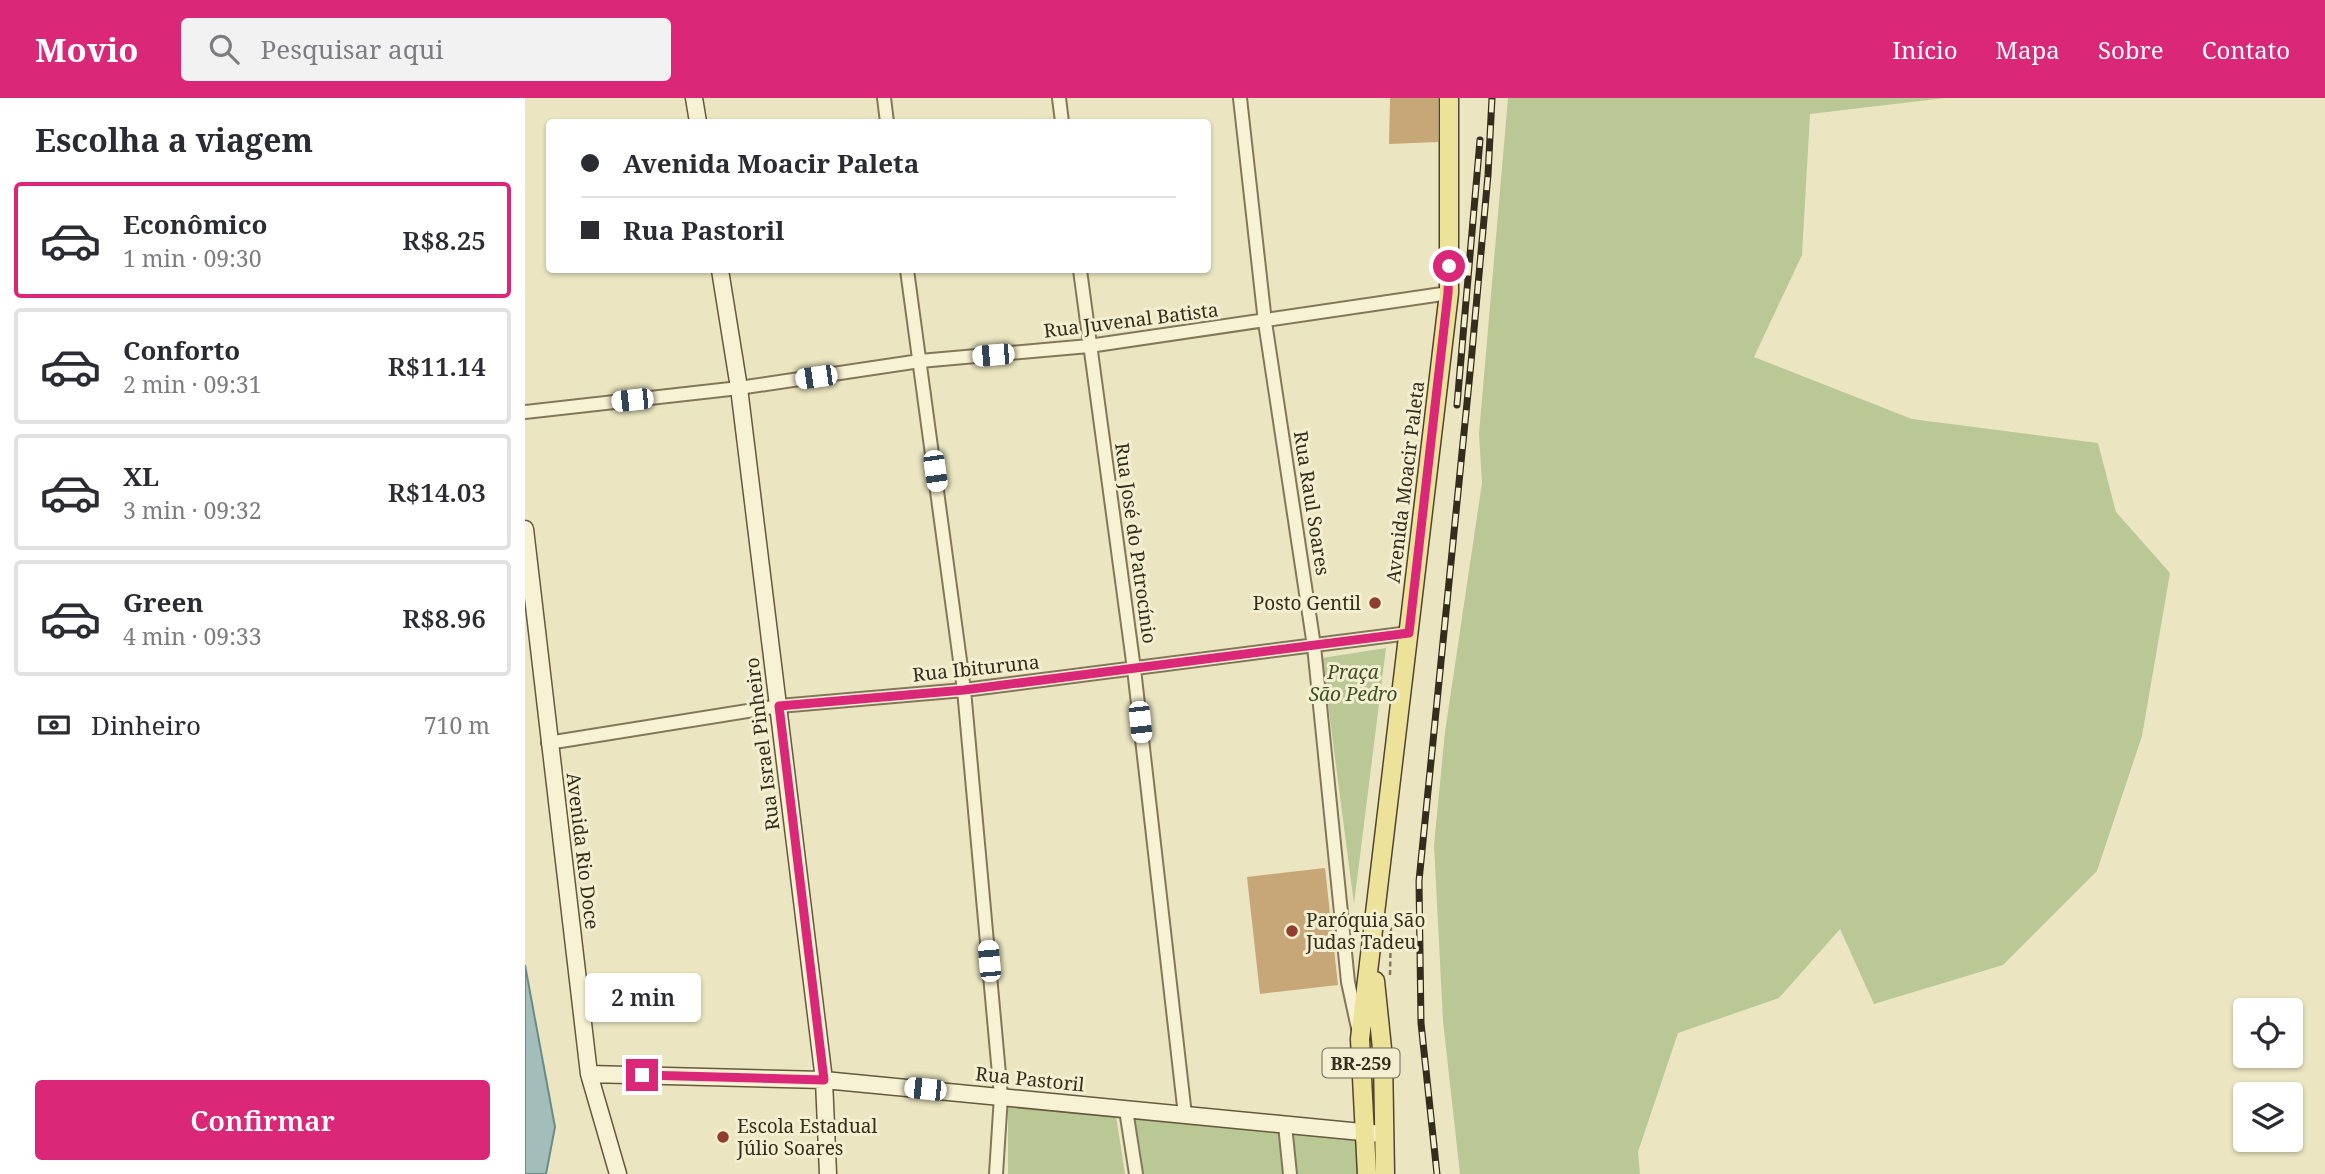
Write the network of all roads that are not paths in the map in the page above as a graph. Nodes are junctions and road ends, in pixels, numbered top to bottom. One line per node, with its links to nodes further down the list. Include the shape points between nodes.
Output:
1 (694, 98): 6 (street)
2 (884, 98): 7 (street)
3 (1059, 98): 8 (street)
4 (1240, 98): 13 (street, Rua Raul Soares)
5 (1449, 98): 12 (main road, Avenida Moacir Paleta / BR-259)
6 (698, 119)
7 (887, 119)
8 (1062, 119)
9 (720, 273): 16 (street, Rua Israel Pinheiro)
10 (907, 273): 15 (street)
11 (1080, 273): 14 (street, Rua José do Patrocínio)
12 (1448, 293): 13 (street, Rua Juvenal Batista); 19 (main road, Avenida Moacir Paleta / BR-259)
13 (1265, 322): 14 (street, Rua Juvenal Batista); 20 (street, Rua Raul Soares)
14 (1089, 346): 15 (street, Rua Juvenal Batista); 21 (street, Rua José do Patrocínio)
15 (920, 361): 16 (street, Rua Juvenal Batista); 22 (street)
16 (739, 388): 17 (street, Rua Juvenal Batista); 23 (street, Rua Israel Pinheiro)
17 (525, 412)
18 (525, 529): 24 (street, Avenida Rio Doce)
19 (1409, 633): 20 (street, Rua Ibituruna); 25 (main road, Avenida Moacir Paleta / BR-259)
20 (1314, 646): 21 (street, Rua Ibituruna); 26 (street, Rua Raul Soares, via 1349,982)
21 (1134, 669): 22 (street, Rua Ibituruna); 31 (street, Rua José do Patrocínio)
22 (964, 690): 23 (street, Rua Ibituruna); 29 (street)
23 (779, 706): 24 (street, Rua Ibituruna); 28 (street, Rua Israel Pinheiro)
24 (548, 743): 27 (street, Avenida Rio Doce)
25 (1372, 954): 26 (main road, Avenida Moacir Paleta / BR-259); 34 (main road, Avenida Moacir Paleta / BR-259, via 1383,1058)
26 (1360, 1039): 33 (main road, Avenida Moacir Paleta / BR-259)
27 (589, 1073): 28 (street, Rua Pastoril); 35 (street, Avenida Rio Doce)
28 (824, 1080): 29 (street, Rua Pastoril); 36 (street, Rua Israel Pinheiro)
29 (1001, 1096): 30 (street, Rua Pastoril); 37 (street)
30 (1126, 1110): 31 (street, Rua Pastoril); 38 (street)
31 (1185, 1115): 32 (street, Rua Pastoril)
32 (1285, 1125): 33 (street, Rua Pastoril); 39 (street)
33 (1362, 1133): 34 (street, Rua Pastoril); 40 (main road, Avenida Moacir Paleta / BR-259)
34 (1382, 1134): 41 (main road, Avenida Moacir Paleta / BR-259)
35 (618, 1174)
36 (828, 1174)
37 (996, 1174)
38 (1136, 1174)
39 (1290, 1174)
40 (1367, 1174)
41 (1385, 1174)

